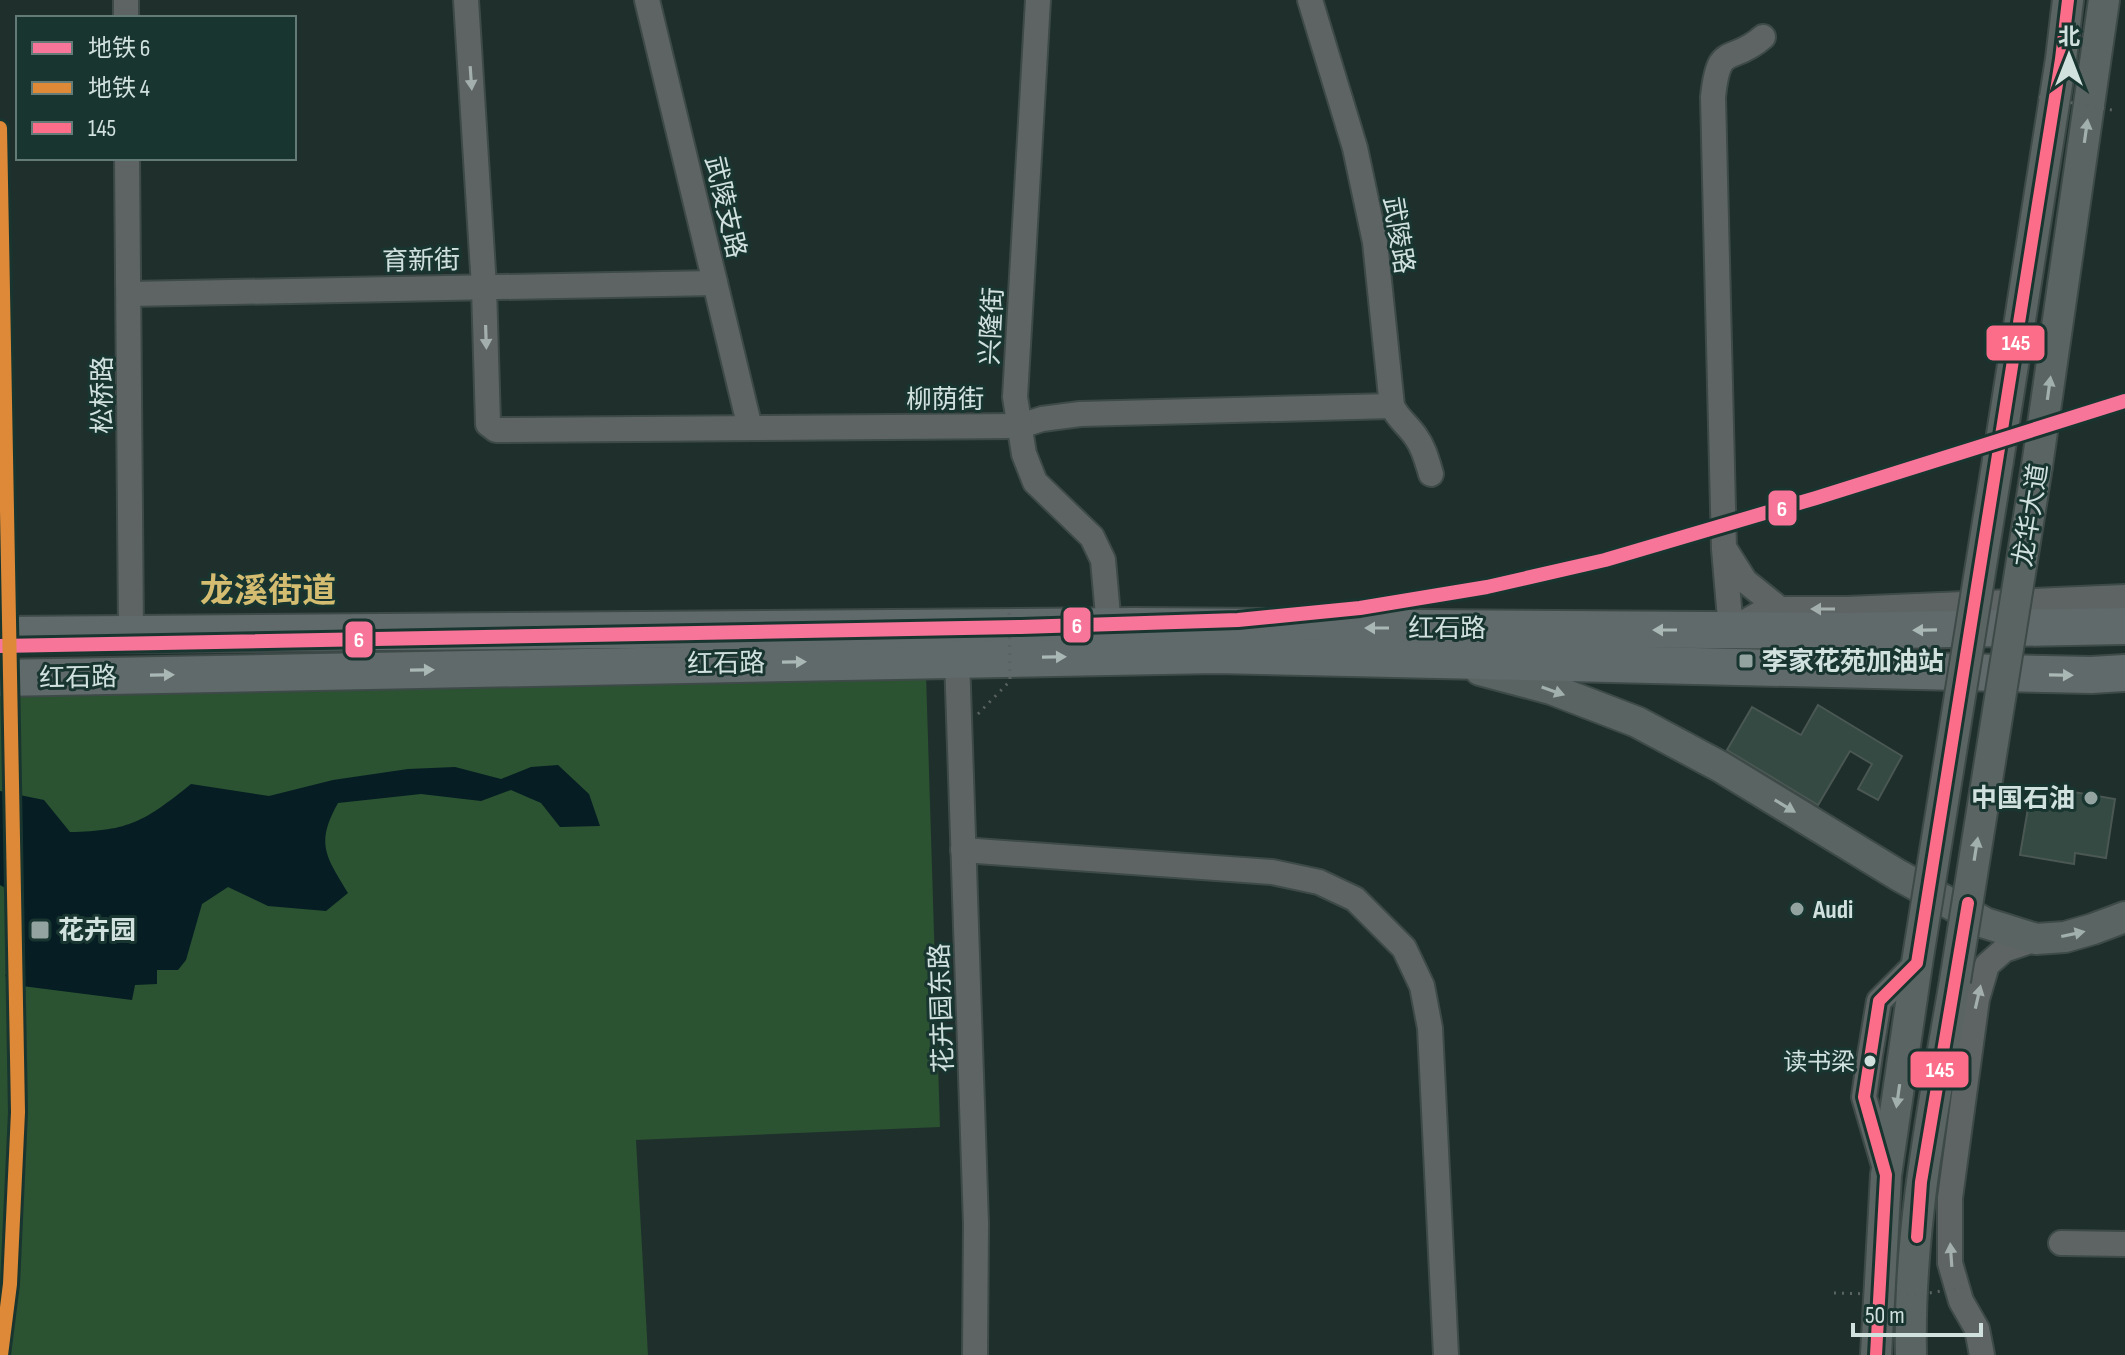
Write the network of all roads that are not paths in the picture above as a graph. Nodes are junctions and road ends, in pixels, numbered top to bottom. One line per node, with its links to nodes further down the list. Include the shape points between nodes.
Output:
1 (466, 0): 10 (street, one-way to 10)
2 (647, 0): 9 (street, 武陵支路)
3 (1038, 0): 13 (street, 兴隆街, via 1015,397)
4 (1310, 0): 12 (street, 武陵路, via 1355,148 1375,242)
5 (2068, 0): 36 (main road, 龙华大道, one-way to 36, bridge, via 1886,1175)
6 (2104, 0): 37 (main road, 龙华大道, one-way to 6, bridge, via 1921,1182 2037,466)
7 (1763, 37): 16 (street, via 1726,55 1716,69 1713,97)
8 (127, 160): 11 (street, 松桥路)
9 (715, 283): 10 (street, 育新街); 14 (street, 武陵支路)
10 (484, 287): 11 (street, 育新街); 14 (street, 柳荫街, one-way to 14, via 488,424 496,430)
11 (129, 294): 22 (street, 松桥路)
12 (1392, 406): 13 (street, 柳荫街, via 1080,414); 15 (street, via 1425,451)
13 (1020, 426): 14 (street, 柳荫街); 20 (street, 兴隆街, via 1035,482 1092,537 1103,560)
14 (750, 428)
15 (1431, 474)
16 (1724, 549): 18 (street, via 1745,581); 21 (street)
17 (2125, 597): 18 (street, one-way to 18)
18 (1780, 609): 21 (street)
19 (2125, 626): 21 (highway, 红石路, one-way to 21)
20 (1109, 627): 21 (highway, 红石路, one-way to 20); 22 (highway, 红石路)
21 (1731, 630)
22 (131, 632): 23 (highway, 红石路)
23 (0, 635)
24 (957, 658): 25 (highway, 红石路, one-way to 25, via 1216,655); 27 (highway, 红石路, one-way to 24); 28 (street, 花卉园东路)
25 (1451, 662): 26 (highway, 红石路, one-way to 26); 30 (main road, 红石路, one-way to 30, via 1551,689 1637,722 1985,923)
26 (2125, 673)
27 (0, 678)
28 (963, 850): 34 (street, 花卉园东路, via 976,1224); 35 (street, via 1272,872 1319,882 1355,899 1404,948 1422,986 1430,1028)
29 (2125, 917): 30 (main road, 红石路, one-way to 29, via 2065,937)
30 (2036, 939): 33 (street, one-way to 30, via 1961,1301 1950,1263 1950,1211 1977,999 1987,965 2004,950)
31 (2061, 1243): 32 (street)
32 (2125, 1244)
33 (1977, 1329): 38 (street); 39 (street)
34 (975, 1355)
35 (1446, 1355)
36 (1876, 1355)
37 (1911, 1355)
38 (1982, 1355)
39 (1995, 1355)

